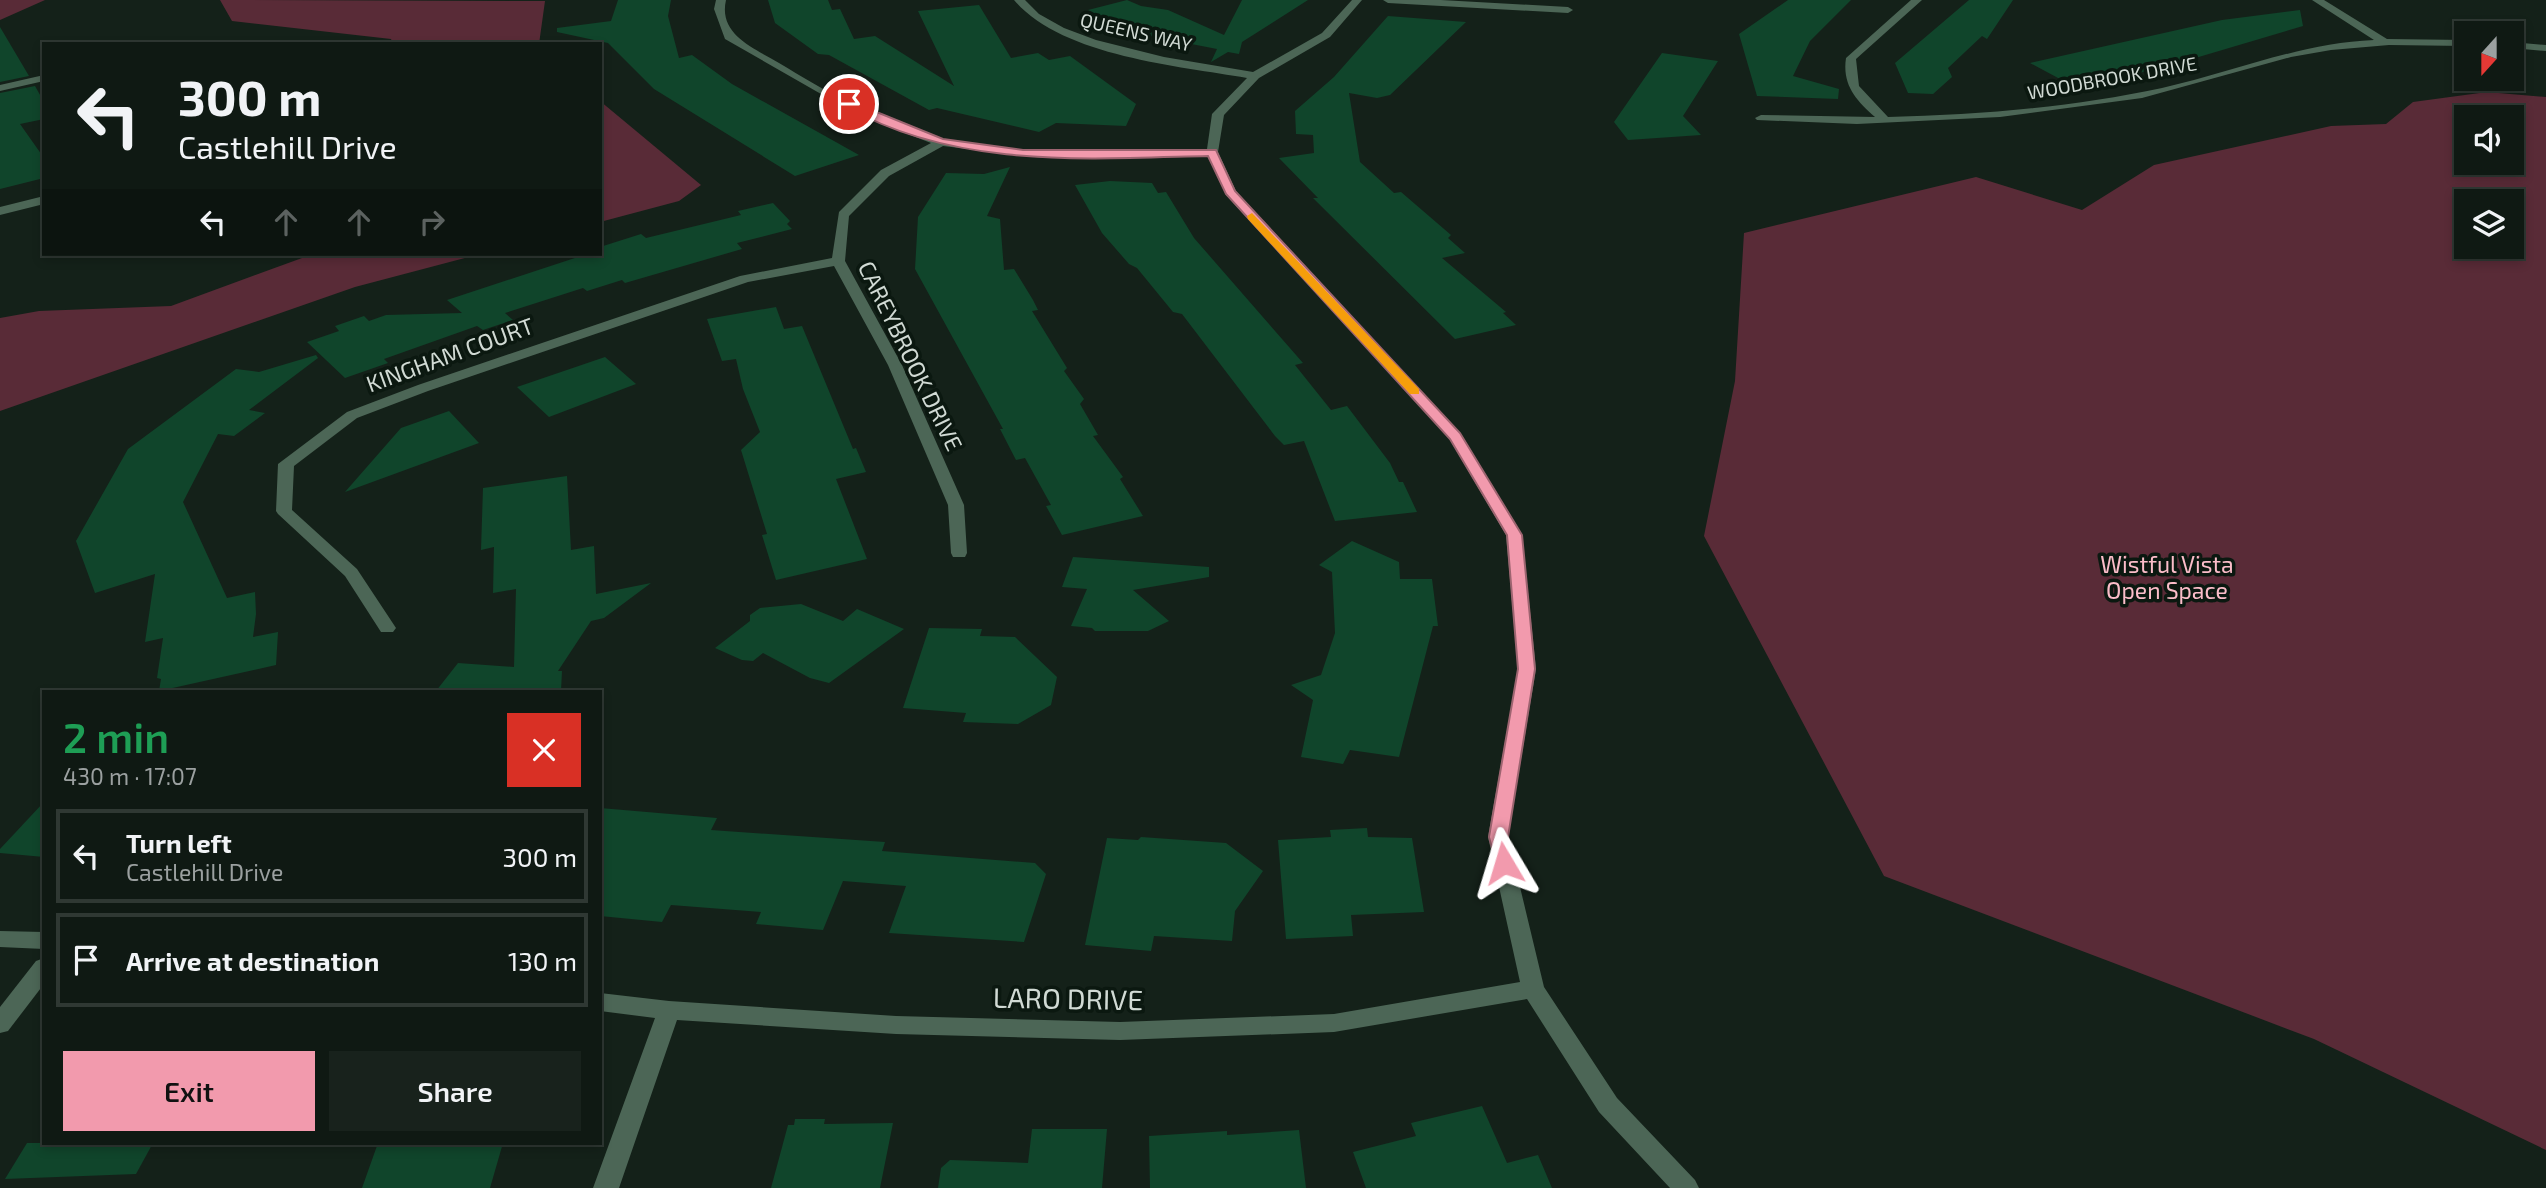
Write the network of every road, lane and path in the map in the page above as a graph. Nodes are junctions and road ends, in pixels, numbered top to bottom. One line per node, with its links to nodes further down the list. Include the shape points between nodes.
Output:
1 (721, 0): 17 (street, via 719,9 729,37 866,114)
2 (1019, 0): 12 (street, QUEENS WAY, via 1024,8 1065,33 1138,54)
3 (1357, 0): 12 (street, via 1326,36)
4 (1388, 0): 7 (street)
5 (1917, 0): 16 (street, via 1851,58 1848,70 1857,94)
6 (2317, 0): 8 (street)
7 (1568, 10)
8 (2383, 41): 9 (street, WOODBROOK DRIVE); 16 (street, WOODBROOK DRIVE, via 2311,50 2145,95 2018,113)
9 (2454, 43)
10 (2524, 46): 11 (street)
11 (2546, 48)
12 (1255, 76): 18 (street, via 1219,114)
13 (42, 78): 14 (street)
14 (0, 88)
15 (1761, 118): 16 (street, WOODBROOK DRIVE)
16 (1885, 120)
17 (941, 142): 18 (street, via 1023,153); 21 (street, CAREYBROOK DRIVE, via 885,173 843,215)
18 (1212, 152): 27 (street, via 1230,192 1455,436 1514,535 1527,669 1498,837)
19 (42, 200): 20 (street)
20 (0, 211)
21 (838, 261): 22 (street, CAREYBROOK DRIVE, via 895,365 956,505); 23 (street, KINGHAM COURT, via 745,279 423,388 352,415 286,464 284,511 351,573)
22 (959, 553)
23 (387, 628)
24 (0, 939): 25 (street)
25 (42, 941)
26 (42, 971): 30 (street)
27 (1533, 989): 29 (street, LARO DRIVE, via 1334,1023 1121,1031 896,1025); 32 (street, via 1608,1105)
28 (602, 1002): 29 (street, LARO DRIVE)
29 (669, 1010): 31 (street)
30 (0, 1024)
31 (606, 1188)
32 (1686, 1188)

